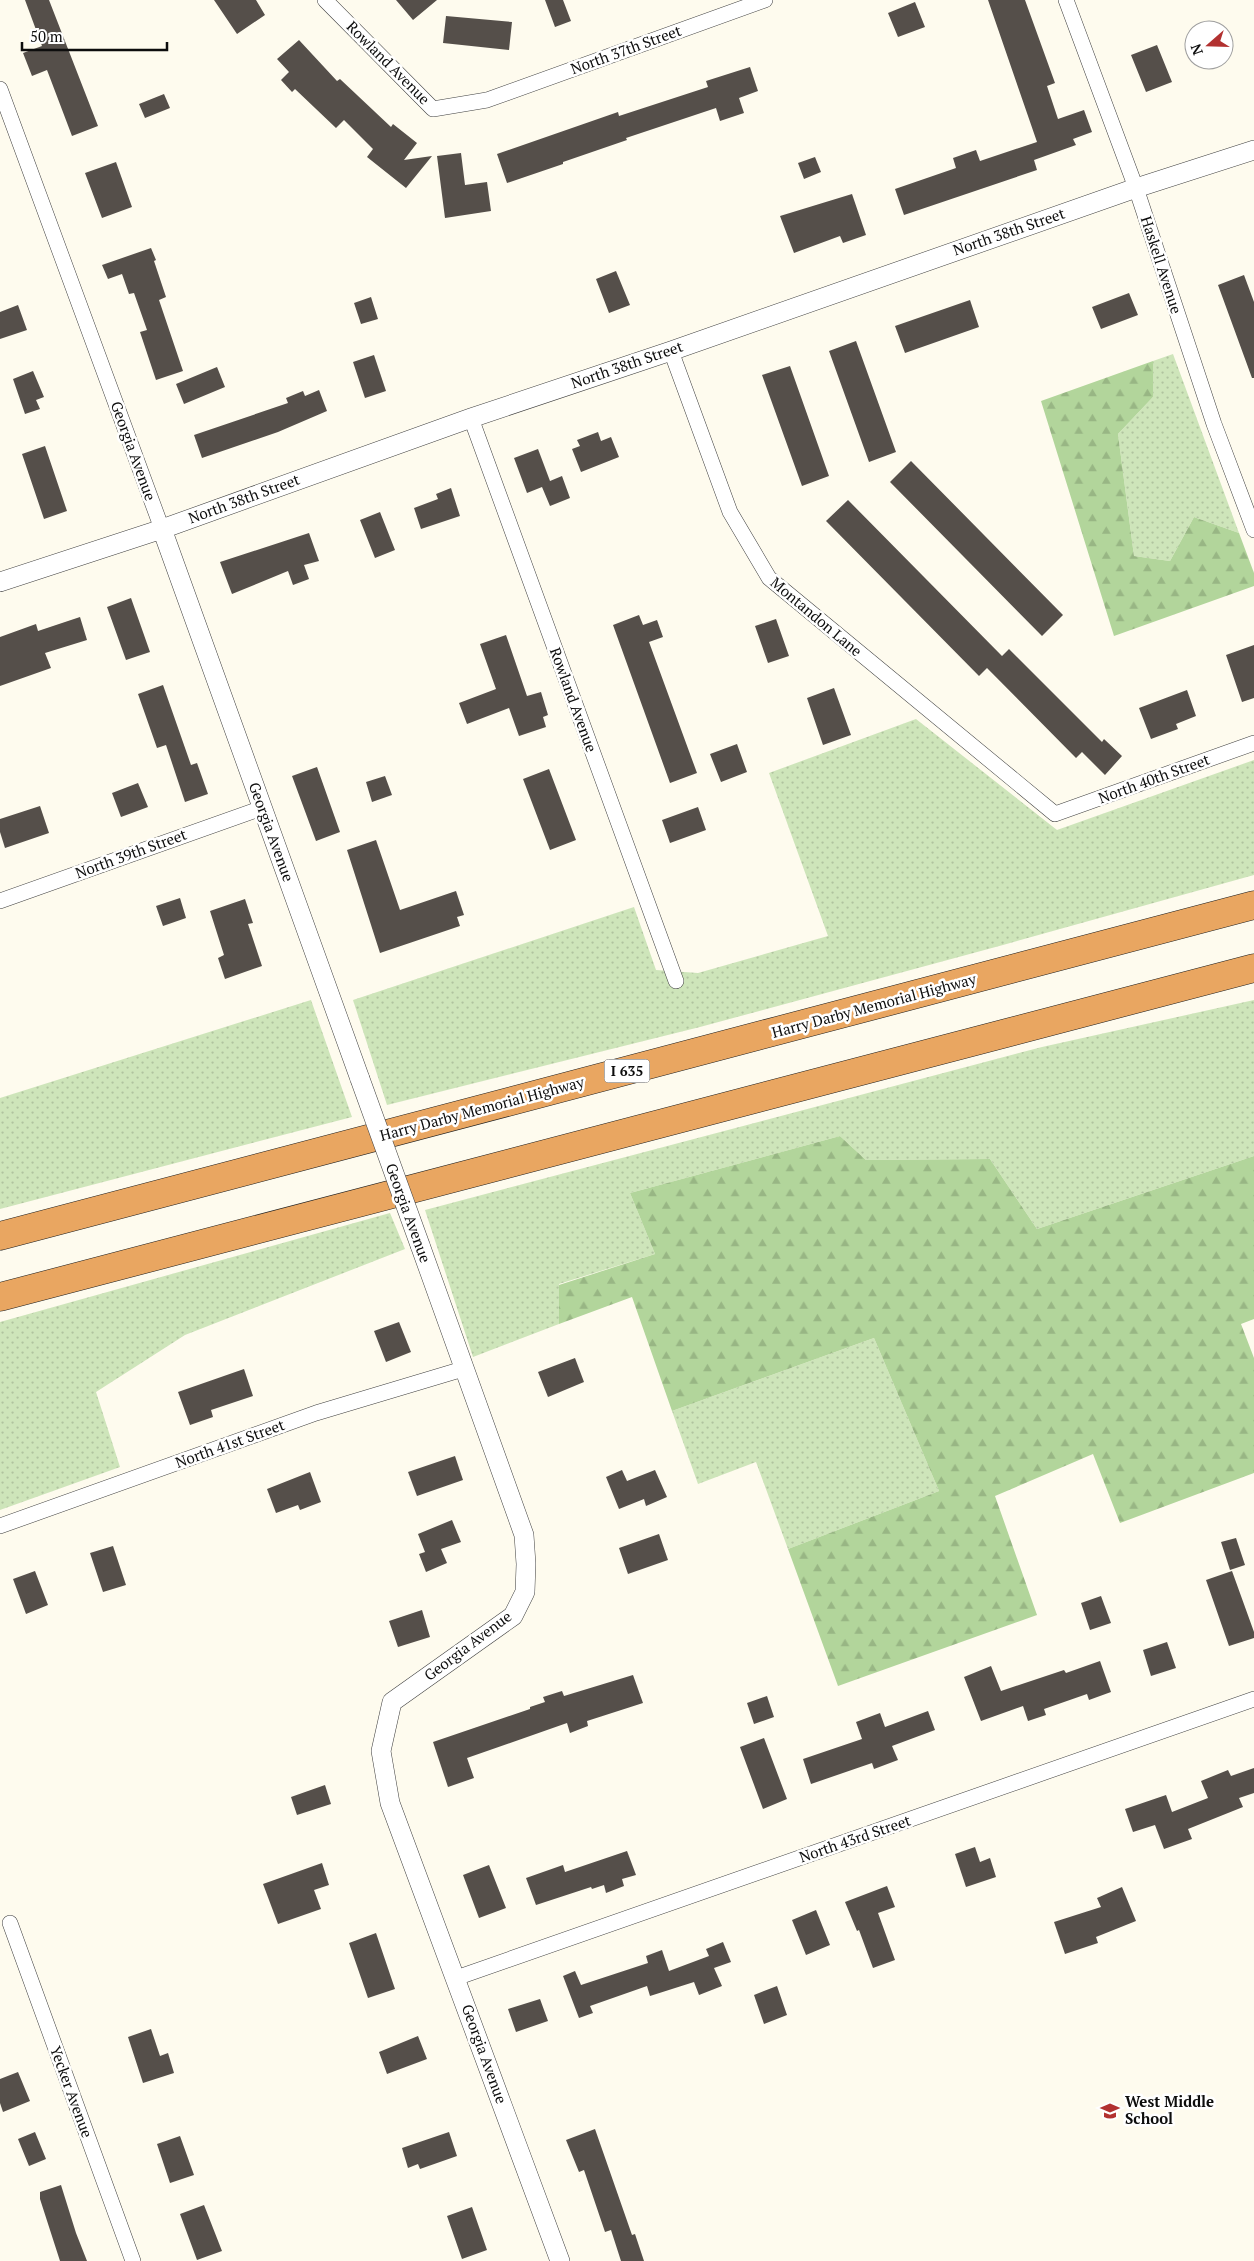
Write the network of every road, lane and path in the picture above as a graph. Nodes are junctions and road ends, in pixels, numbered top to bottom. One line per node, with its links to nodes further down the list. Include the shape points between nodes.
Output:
1 (325, 0): 5 (street, Rowland Avenue, via 433,109)
2 (765, 0): 5 (street, North 37th Street)
3 (1066, 0): 7 (street, Haskell Avenue)
4 (0, 89): 10 (street, Georgia Avenue)
5 (487, 100)
6 (1254, 150): 7 (street, North 38th Street)
7 (1136, 188): 8 (street, North 38th Street); 11 (street, Haskell Avenue, via 1214,424)
8 (671, 350): 9 (street, North 38th Street); 15 (street, Montandon Lane, via 730,512 769,578)
9 (471, 418): 10 (street, North 38th Street); 19 (street, Rowland Avenue)
10 (162, 528): 12 (street, North 38th Street); 14 (street, Georgia Avenue)
11 (1254, 530)
12 (0, 582)
13 (1254, 743): 15 (street, North 40th Street)
14 (262, 808): 16 (street, North 39th Street); 22 (street, Georgia Avenue, bridge)
15 (1054, 814)
16 (0, 901)
17 (1254, 905): 20 (highway, Harry Darby Memorial Highway / I 635)
18 (1250, 969): 21 (highway)
19 (676, 981)
20 (0, 1236)
21 (0, 1297)
22 (463, 1368): 23 (street, North 41st Street, via 316,1413); 26 (street, Georgia Avenue, via 524,1535 525,1592 513,1616 392,1702 381,1751 390,1803)
23 (0, 1526)
24 (1254, 1699): 26 (street, North 43rd Street)
25 (10, 1923): 27 (street, Yecker Avenue)
26 (456, 1978): 28 (street, Georgia Avenue)
27 (133, 2261)
28 (560, 2261)

